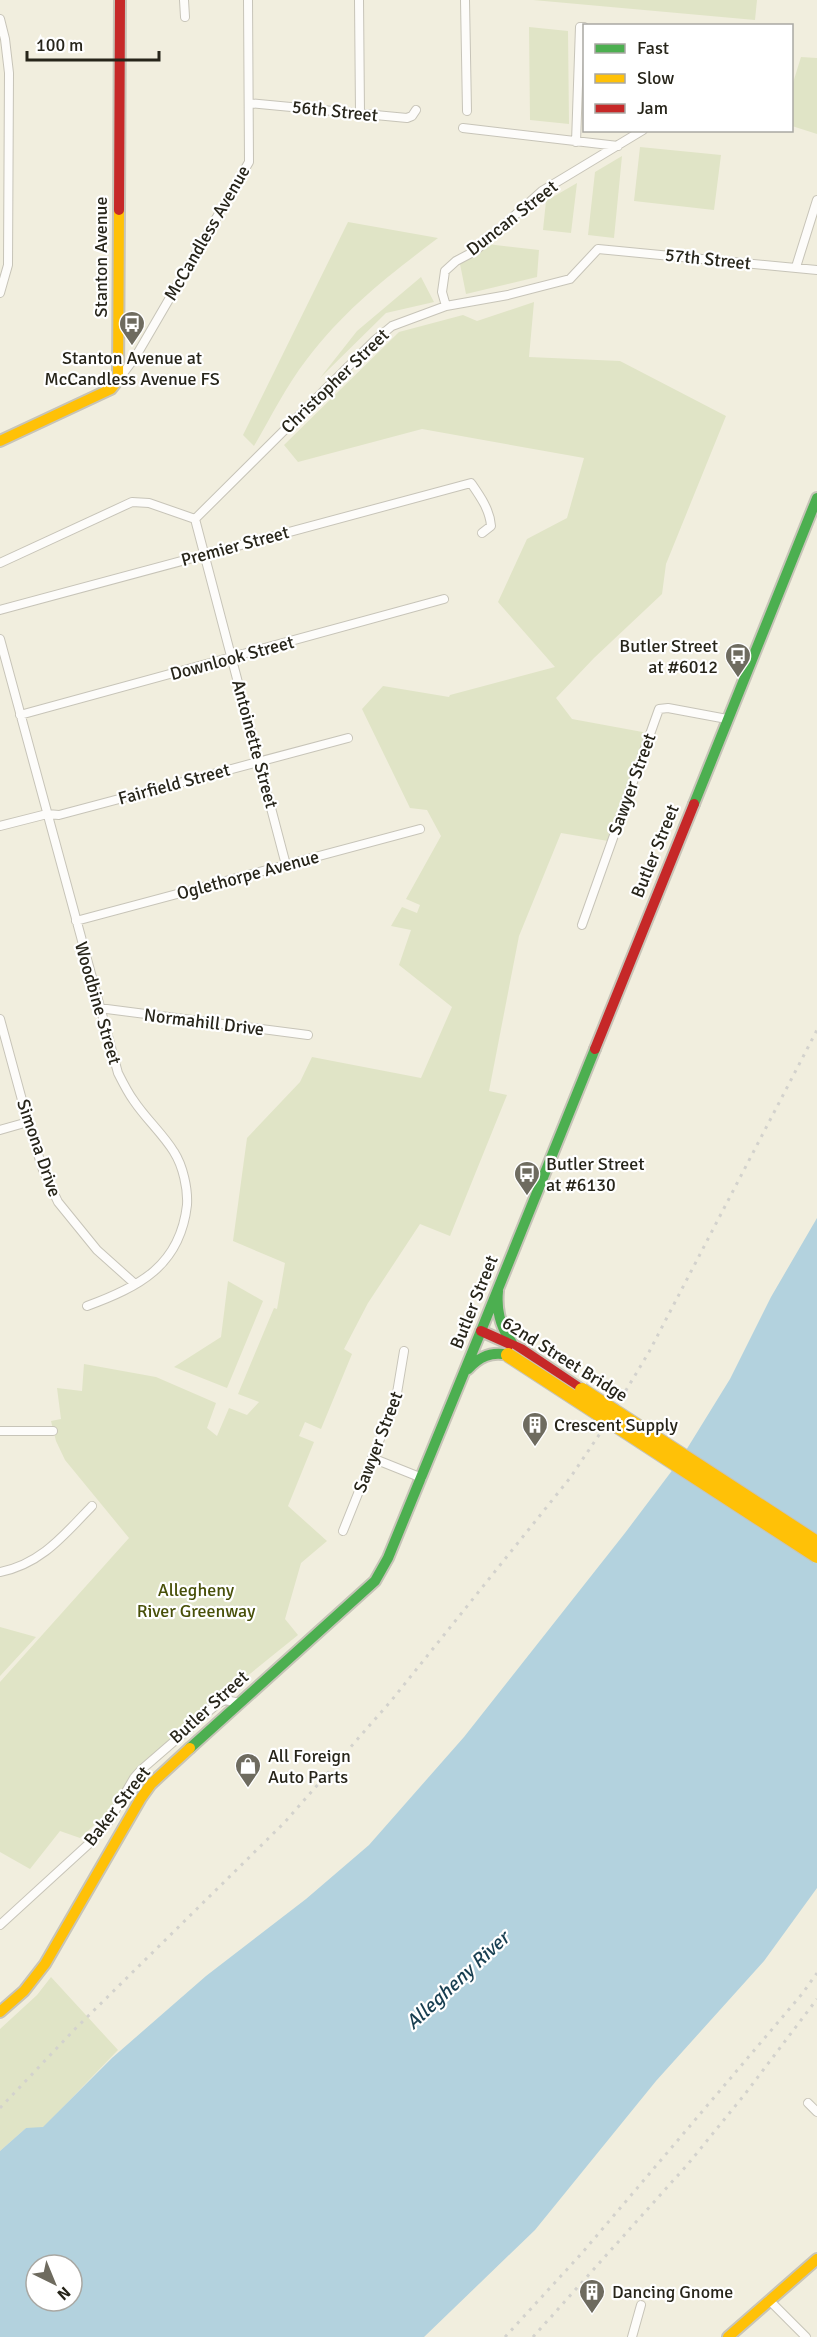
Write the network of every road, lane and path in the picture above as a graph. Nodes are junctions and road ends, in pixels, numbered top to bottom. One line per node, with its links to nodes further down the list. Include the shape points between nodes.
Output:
1 (120, 0): 23 (main road, Stanton Avenue)
2 (184, 0): 6 (street)
3 (248, 0): 9 (street, McCandless Avenue)
4 (359, 0): 12 (street)
5 (465, 0): 11 (street)
6 (184, 17)
7 (0, 19): 21 (street, via 9,73 8,265)
8 (582, 27): 15 (street)
9 (249, 103): 12 (street, 56th Street); 23 (street, McCandless Avenue, via 249,162 136,356)
10 (416, 110): 12 (street, 56th Street, via 407,118)
11 (467, 111)
12 (360, 113)
13 (463, 128): 15 (street)
14 (640, 132): 16 (street, Duncan Street)
15 (576, 141): 16 (street)
16 (618, 146): 22 (street, Duncan Street, via 542,191 474,251 445,271 442,292)
17 (817, 200): 19 (street)
18 (598, 249): 19 (street, 57th Street); 22 (street, Christopher Street, via 570,279)
19 (796, 267): 20 (street, 57th Street)
20 (817, 270)
21 (0, 293)
22 (446, 306): 26 (street, Christopher Street, via 392,326)
23 (118, 380): 24 (main road, via 111,389)
24 (0, 441)
25 (817, 498): 35 (main road, Butler Street)
26 (195, 519): 28 (street, Antoinette Street); 29 (street, via 148,503 132,502)
27 (483, 533): 28 (street, Premier Street, via 491,526 490,517 471,483)
28 (204, 555): 31 (street, Premier Street); 33 (street, Antoinette Street)
29 (0, 564)
30 (444, 599): 33 (street, Downlook Street)
31 (0, 610)
32 (0, 639): 34 (street, Woodbine Street)
33 (232, 658): 34 (street, Downlook Street); 37 (street, Antoinette Street)
34 (20, 715): 38 (street, Woodbine Street)
35 (727, 719): 43 (street, Sawyer Street, via 659,709); 50 (main road, Butler Street)
36 (348, 738): 37 (street, Fairfield Street)
37 (260, 762): 38 (street, Fairfield Street, via 59,815); 41 (street, Antoinette Street)
38 (47, 814): 39 (street, Fairfield Street); 42 (street, Woodbine Street)
39 (0, 826)
40 (420, 829): 41 (street, Oglethorpe Avenue)
41 (286, 865): 42 (street, Oglethorpe Avenue)
42 (76, 921): 44 (street, Woodbine Street)
43 (582, 925)
44 (99, 1008): 46 (street, Normahill Drive); 49 (street, Woodbine Street, via 118,1073 134,1101 175,1154 184,1175 187,1197 185,1221 172,1251 158,1269)
45 (0, 1019): 47 (street, Simona Drive)
46 (308, 1035)
47 (28, 1122): 48 (street); 49 (street, Simona Drive, via 58,1203 97,1250)
48 (0, 1130)
49 (135, 1284): 51 (street, Woodbine Street)
50 (498, 1291): 52 (main road, Butler Street); 53 (main road)
51 (87, 1306)
52 (481, 1330): 53 (main road, 62nd Street Bridge); 56 (main road, Butler Street)
53 (498, 1343): 54 (main road, 62nd Street Bridge); 56 (main road)
54 (512, 1350): 63 (main road, 62nd Street Bridge, bridge); 64 (main road, 62nd Street Bridge, bridge)
55 (404, 1351): 59 (street, Sawyer Street, via 399,1390)
56 (464, 1373): 60 (main road, Butler Street)
57 (0, 1431): 58 (street)
58 (53, 1431)
59 (372, 1458): 60 (street); 62 (street, Sawyer Street)
60 (422, 1478): 66 (main road, Butler Street, via 375,1581)
61 (92, 1506): 65 (street, via 33,1562)
62 (343, 1531)
63 (817, 1543)
64 (817, 1556)
65 (0, 1572)
66 (240, 1703): 67 (street, Baker Street, via 225,1700 216,1705 141,1770 93,1840); 68 (main road, Butler Street, via 141,1798 39,1973)
67 (0, 1925)
68 (0, 2012)
69 (808, 2103): 70 (street)
70 (817, 2112)
71 (816, 2261): 72 (main road)
72 (769, 2301): 75 (main road); 76 (street)
73 (641, 2305): 74 (street)
74 (632, 2337)
75 (728, 2337)
76 (806, 2337)

